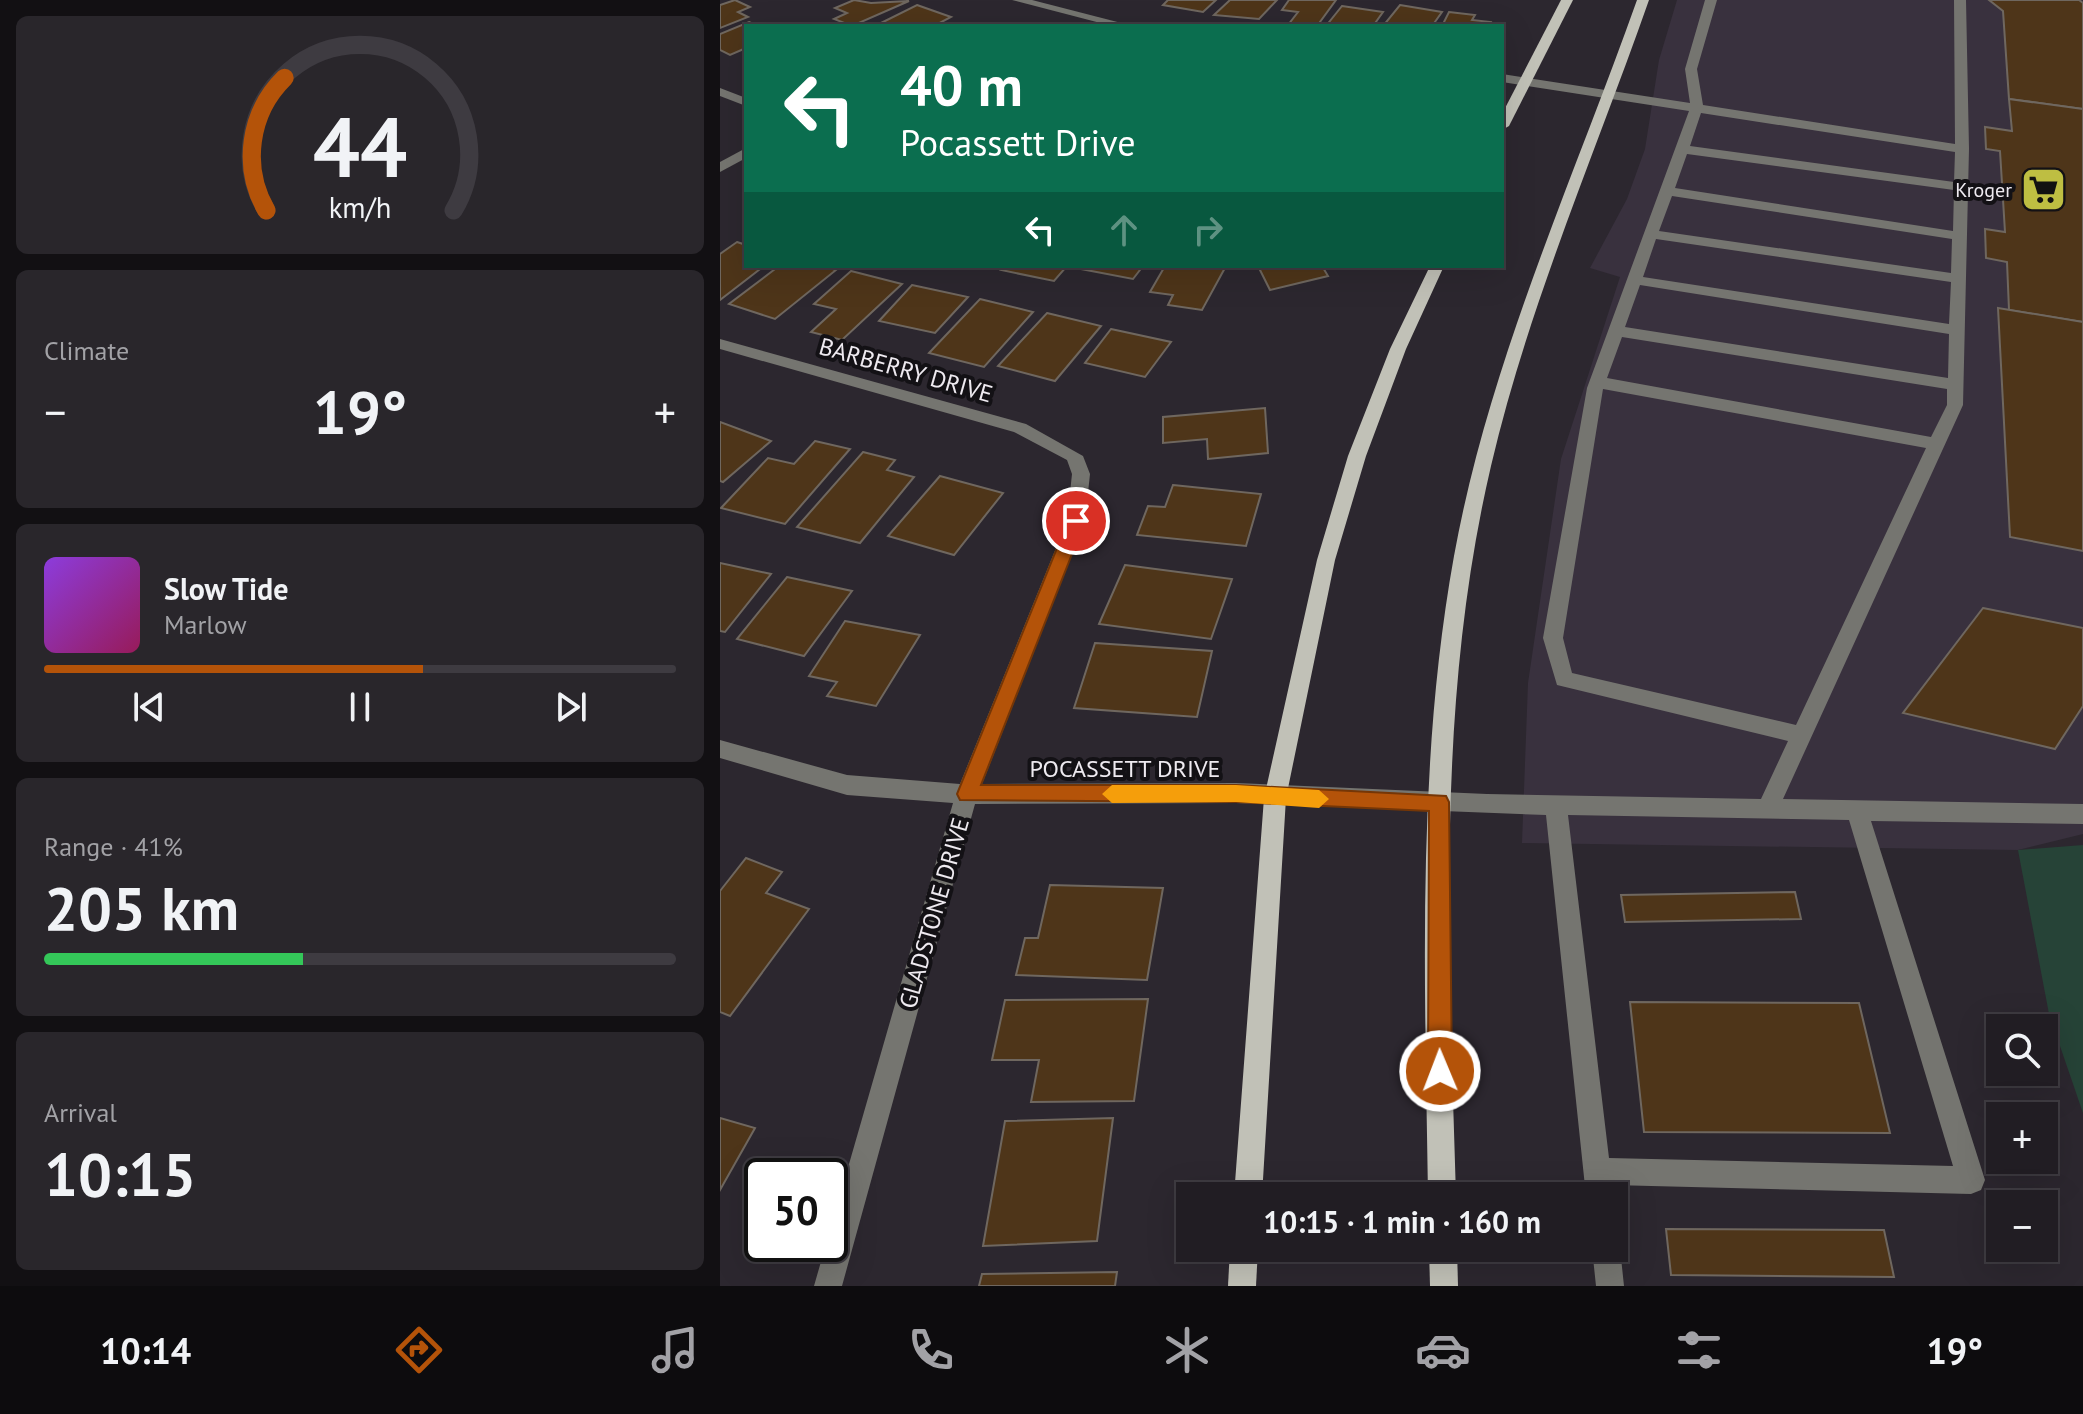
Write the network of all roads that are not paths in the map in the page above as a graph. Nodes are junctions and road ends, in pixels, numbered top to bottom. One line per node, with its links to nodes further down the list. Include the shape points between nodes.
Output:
1 (1018, 0): 7 (street)
2 (1065, 0): 7 (street)
3 (1567, 0): 10 (main road)
4 (1643, 0): 12 (main road)
5 (1711, 0): 14 (street, via 1691,69)
6 (1960, 0): 17 (street)
7 (1053, 10): 8 (street)
8 (1118, 24)
9 (1504, 78): 10 (street)
10 (1525, 81): 12 (street); 15 (main road)
11 (720, 92): 13 (street)
12 (1610, 94): 14 (street); 38 (main road, via 1557,233 1482,467 1454,612)
13 (744, 101)
14 (1697, 107): 16 (street); 17 (street)
15 (1504, 122)
16 (1683, 149): 20 (street); 21 (street)
17 (1962, 149): 20 (street)
18 (744, 153): 19 (street)
19 (720, 168)
20 (1961, 187): 23 (street)
21 (1668, 191): 22 (street); 23 (street)
22 (1652, 234): 25 (street); 26 (street)
23 (1959, 236): 25 (street)
24 (1436, 268): 37 (main road, via 1357,456 1326,560)
25 (1958, 279): 27 (street)
26 (1635, 280): 27 (street); 28 (street)
27 (1957, 330): 31 (street)
28 (1617, 331): 30 (street); 31 (street)
29 (720, 344): 33 (street, BARBERRY DRIVE, via 1020,428)
30 (1597, 382): 32 (street); 34 (street, via 1553,638 1564,679)
31 (1956, 385): 32 (street, via 1955,405)
32 (1937, 444): 34 (street)
33 (1074, 456): 36 (street, GLADSTONE DRIVE, via 1081,474 1076,521)
34 (1802, 735): 40 (street)
35 (720, 749): 36 (street, POCASSETT DRIVE, via 847,785)
36 (967, 794): 37 (street, POCASSETT DRIVE, via 1236,793); 50 (street, GLADSTONE DRIVE)
37 (1275, 798): 38 (street, POCASSETT DRIVE); 43 (main road)
38 (1439, 802): 39 (street, POCASSETT DRIVE); 44 (main road)
39 (1556, 806): 40 (street, POCASSETT DRIVE); 45 (street)
40 (1767, 809): 41 (street, POCASSETT DRIVE)
41 (1857, 811): 42 (street, POCASSETT DRIVE); 46 (street, via 1971,1180)
42 (2083, 814)
43 (1249, 1182)
44 (1442, 1182)
45 (1598, 1182)
46 (1628, 1183)
47 (1243, 1262): 51 (main road)
48 (1443, 1262): 52 (main road)
49 (1607, 1262): 53 (street)
50 (828, 1286)
51 (1242, 1286)
52 (1444, 1286)
53 (1610, 1286)

